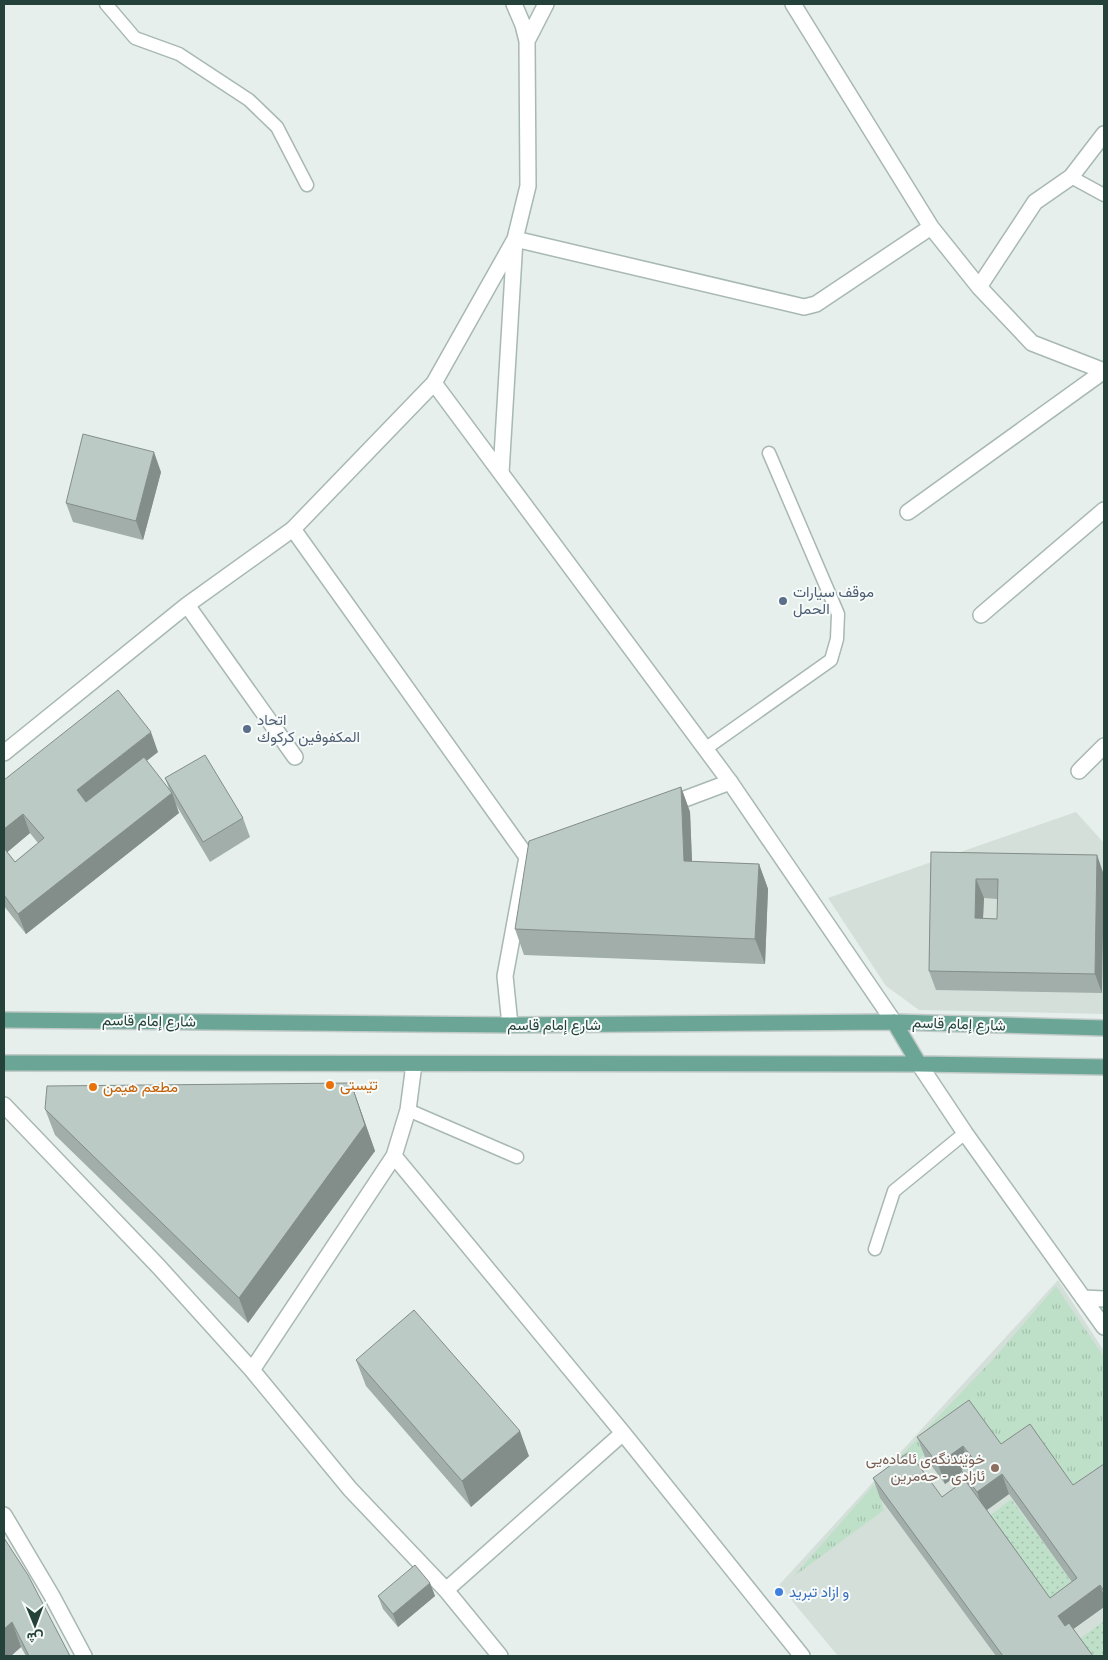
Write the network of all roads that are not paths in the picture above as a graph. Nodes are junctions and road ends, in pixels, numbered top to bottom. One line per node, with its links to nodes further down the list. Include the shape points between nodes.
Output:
1 (106, 4): 8 (lane, via 135,38 178,54 249,100 277,127)
2 (514, 4): 5 (street)
3 (546, 4): 5 (street)
4 (793, 4): 10 (street)
5 (527, 41): 11 (street, via 528,186)
6 (1104, 134): 7 (street)
7 (1071, 177): 9 (lane); 12 (street, via 1035,202)
8 (307, 185)
9 (1104, 195)
10 (931, 227): 11 (street, via 816,304 804,306); 12 (street)
11 (515, 239): 14 (street); 16 (street)
12 (979, 287): 13 (street, via 1032,343)
13 (1104, 371): 18 (street)
14 (434, 383): 16 (street); 19 (street)
15 (769, 453): 23 (lane, via 838,614 837,639 831,660)
16 (501, 474): 23 (street)
17 (1104, 510): 21 (street)
18 (908, 512)
19 (293, 529): 20 (street); 30 (street)
20 (187, 606): 24 (street); 25 (street)
21 (981, 615)
22 (1104, 746): 26 (street)
23 (705, 749): 27 (street)
24 (4, 753)
25 (295, 758)
26 (1079, 771)
27 (730, 782): 28 (street); 32 (street)
28 (656, 809)
29 (555, 847): 30 (street)
30 (527, 857): 33 (street, via 505,976)
31 (4, 1020): 33 (main road, شارع إمام قاسم)
32 (894, 1022): 33 (main road, شارع إمام قاسم); 34 (main road, شارع إمام قاسم); 37 (main road)
33 (510, 1025)
34 (1104, 1028)
35 (4, 1063): 36 (main road)
36 (414, 1064): 37 (main road); 40 (street)
37 (919, 1064): 38 (main road); 41 (street)
38 (1104, 1066)
39 (4, 1105): 48 (street)
40 (408, 1110): 42 (street); 43 (lane)
41 (965, 1133): 44 (lane, via 894,1191); 45 (street)
42 (394, 1156): 48 (street); 49 (street)
43 (517, 1157)
44 (875, 1249)
45 (1083, 1298): 46 (street); 47 (street)
46 (1104, 1299)
47 (1104, 1327)
48 (252, 1370): 51 (street, via 350,1489)
49 (623, 1433): 51 (street); 54 (street)
50 (4, 1515): 52 (street)
51 (446, 1590): 53 (street)
52 (84, 1656)
53 (500, 1656)
54 (802, 1656)

